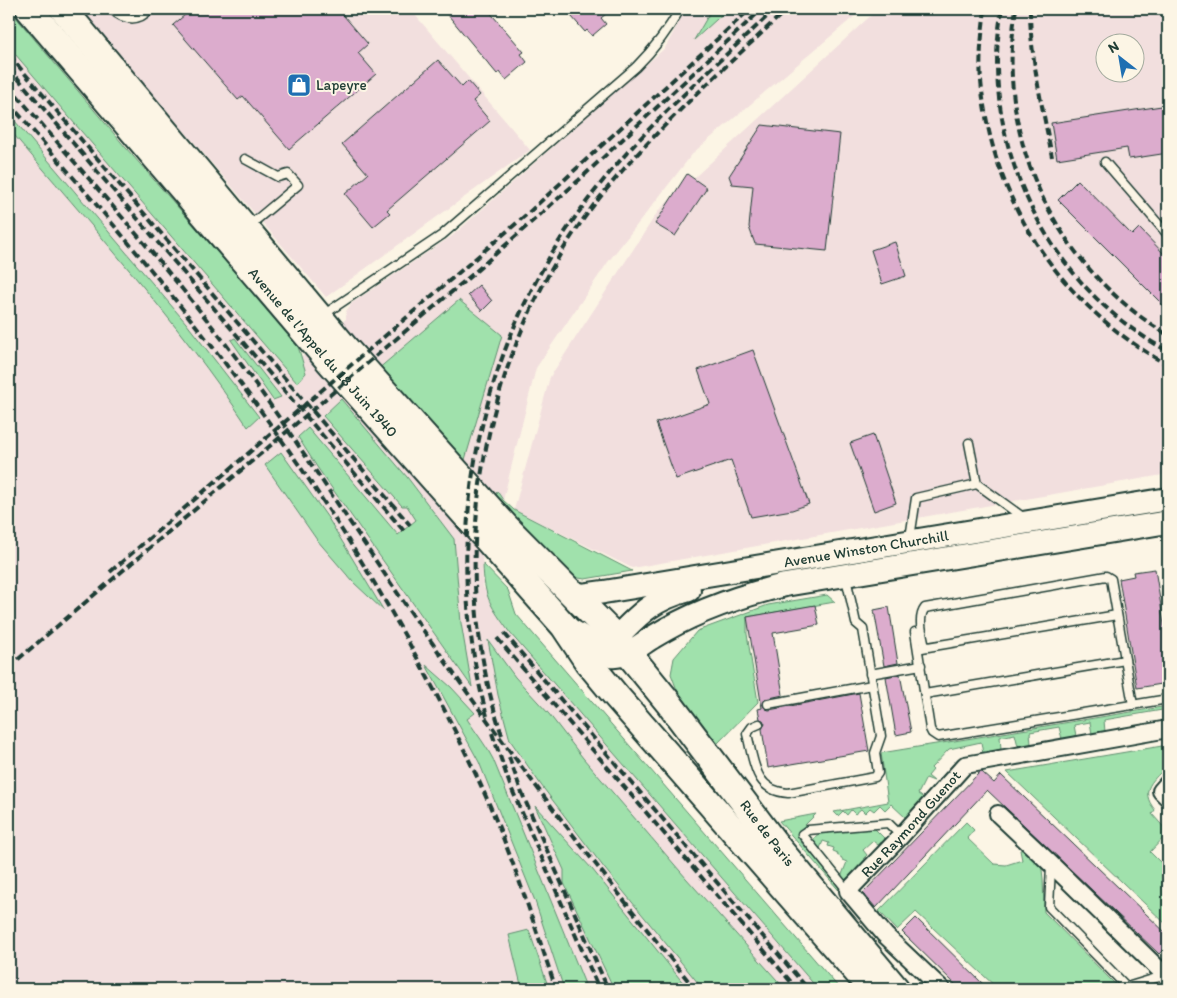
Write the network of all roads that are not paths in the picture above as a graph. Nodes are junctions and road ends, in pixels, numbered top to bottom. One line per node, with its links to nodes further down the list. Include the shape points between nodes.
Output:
1 (29, 9): 21 (main road, Avenue de l'Appel du 18 Juin 1940, via 330,362)
2 (62, 9): 8 (main road, Rue de Paris)
3 (112, 9): 4 (lane, via 131,19 144,15)
4 (150, 9)
5 (680, 9): 10 (lane, via 659,43 636,67 442,235)
6 (245, 159): 8 (lane, via 278,178 288,174 298,185)
7 (1105, 162): 9 (lane)
8 (245, 229): 10 (main road, Rue de Paris)
9 (1168, 235)
10 (320, 318): 19 (main road, Rue de Paris, via 506,527)
11 (969, 442): 12 (lane)
12 (977, 484): 14 (lane); 16 (lane, via 916,498)
13 (1168, 499): 14 (main road, Avenue Winston Churchill)
14 (1030, 522): 16 (main road, Avenue Winston Churchill)
15 (1168, 522): 18 (main road, Avenue Winston Churchill)
16 (910, 542): 17 (main road, Avenue Winston Churchill)
17 (797, 561): 19 (main road, Avenue Winston Churchill, via 590,594); 24 (main road, via 674,594 649,606)
18 (845, 576): 24 (main road, Avenue Winston Churchill, via 784,585 732,600 676,624); 27 (lane, via 856,623 863,629)
19 (566, 589): 24 (main road, Rue de Paris)
20 (1117, 615): 23 (lane); 23 (lane, via 1111,579 1106,576 925,608 921,612); 25 (lane)
21 (564, 626): 24 (main road, via 601,653); 30 (main road, Avenue de l'Appel du 18 Juin 1940)
22 (915, 632): 23 (lane)
23 (922, 648): 26 (lane)
24 (625, 655): 30 (main road, via 612,684); 44 (main road, Rue de Paris, via 779,849)
25 (1125, 660): 29 (lane); 33 (lane)
26 (921, 666): 27 (lane); 29 (lane)
27 (870, 674): 28 (lane)
28 (872, 685): 32 (lane); 34 (lane, via 881,736 875,753 878,773 875,777 778,792 762,782 757,774 748,734 752,726)
29 (925, 694): 33 (lane, via 930,728 938,738)
30 (617, 697): 43 (main road, Rue de Paris)
31 (1168, 699): 33 (lane)
32 (768, 704)
33 (1133, 705)
34 (758, 724)
35 (1168, 728): 39 (street, Rue Raymond Guenot, via 965,765)
36 (1168, 783): 37 (street, via 1161,791)
37 (1168, 798)
38 (998, 814): 40 (street)
39 (901, 836): 41 (street, Rue Raymond Guenot); 41 (lane, via 888,823 808,830 802,834)
40 (1051, 864): 42 (street); 42 (lane, via 1048,907 1127,987)
41 (848, 891): 45 (street, Rue Raymond Guenot, via 885,935)
42 (1167, 975)
43 (872, 989)
44 (896, 989)
45 (942, 989)

